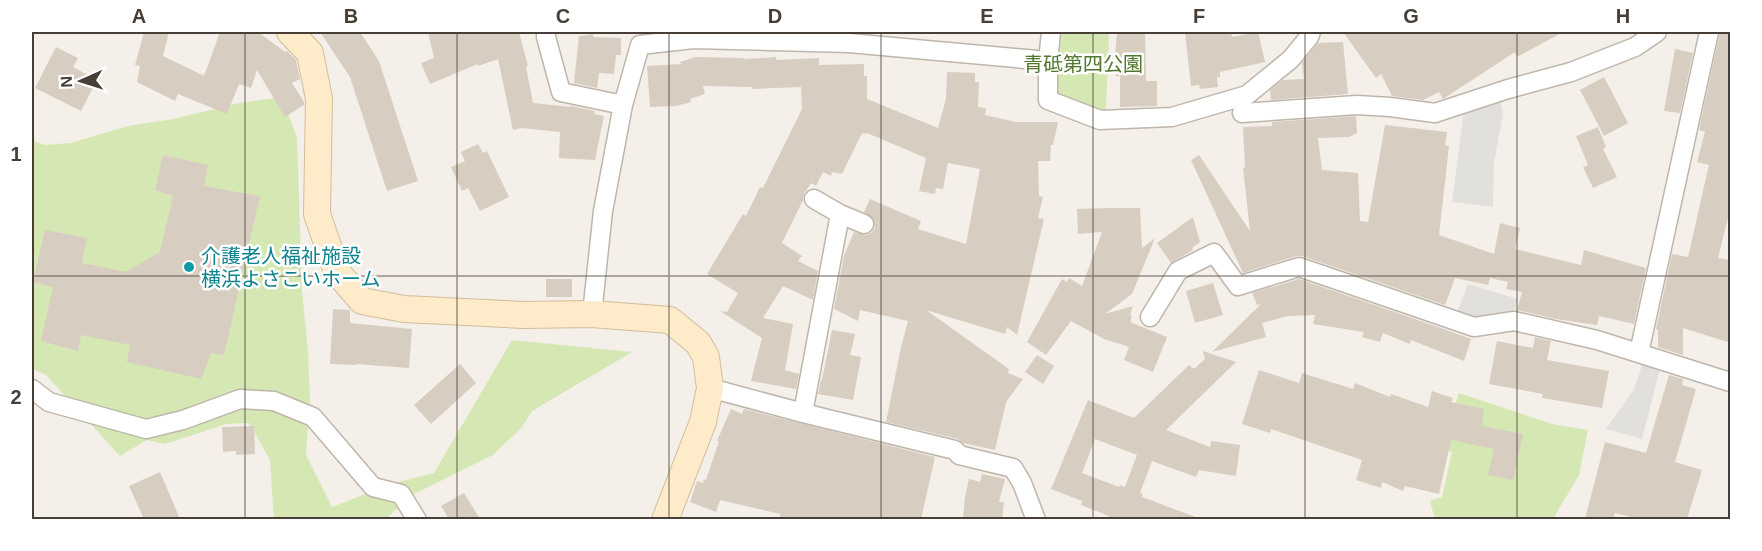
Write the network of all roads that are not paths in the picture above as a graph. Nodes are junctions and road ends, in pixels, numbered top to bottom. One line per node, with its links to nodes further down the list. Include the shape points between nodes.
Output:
1 (290, 32): 14 (street, via 310,53 320,99 317,214 337,272 362,301 404,309)
2 (546, 32): 9 (street, via 561,92)
3 (1051, 32): 8 (street)
4 (1311, 32): 8 (street, via 1291,59 1247,95 1172,117 1100,120 1048,100)
5 (1657, 32): 10 (street, via 1635,47 1570,72 1435,113 1356,105)
6 (1709, 32): 16 (street)
7 (664, 37): 8 (street, via 849,43); 9 (street, via 640,45)
8 (1048, 62)
9 (623, 105): 14 (street, via 603,211)
10 (1242, 113)
11 (814, 199): 12 (street)
12 (840, 214): 13 (street); 20 (street)
13 (864, 224)
14 (592, 314): 18 (street, via 670,321 698,343 706,357)
15 (1150, 317): 16 (street, via 1178,271 1214,253 1238,286 1299,267 1474,327 1514,321)
16 (1639, 353): 17 (street)
17 (1731, 382)
18 (710, 388): 20 (street); 22 (street, via 703,422)
19 (32, 389): 21 (street, via 49,402 146,429 240,399 274,401 313,417 373,487 401,494)
20 (803, 413): 23 (street, via 1013,468)
21 (417, 519)
22 (665, 519)
23 (1036, 519)

